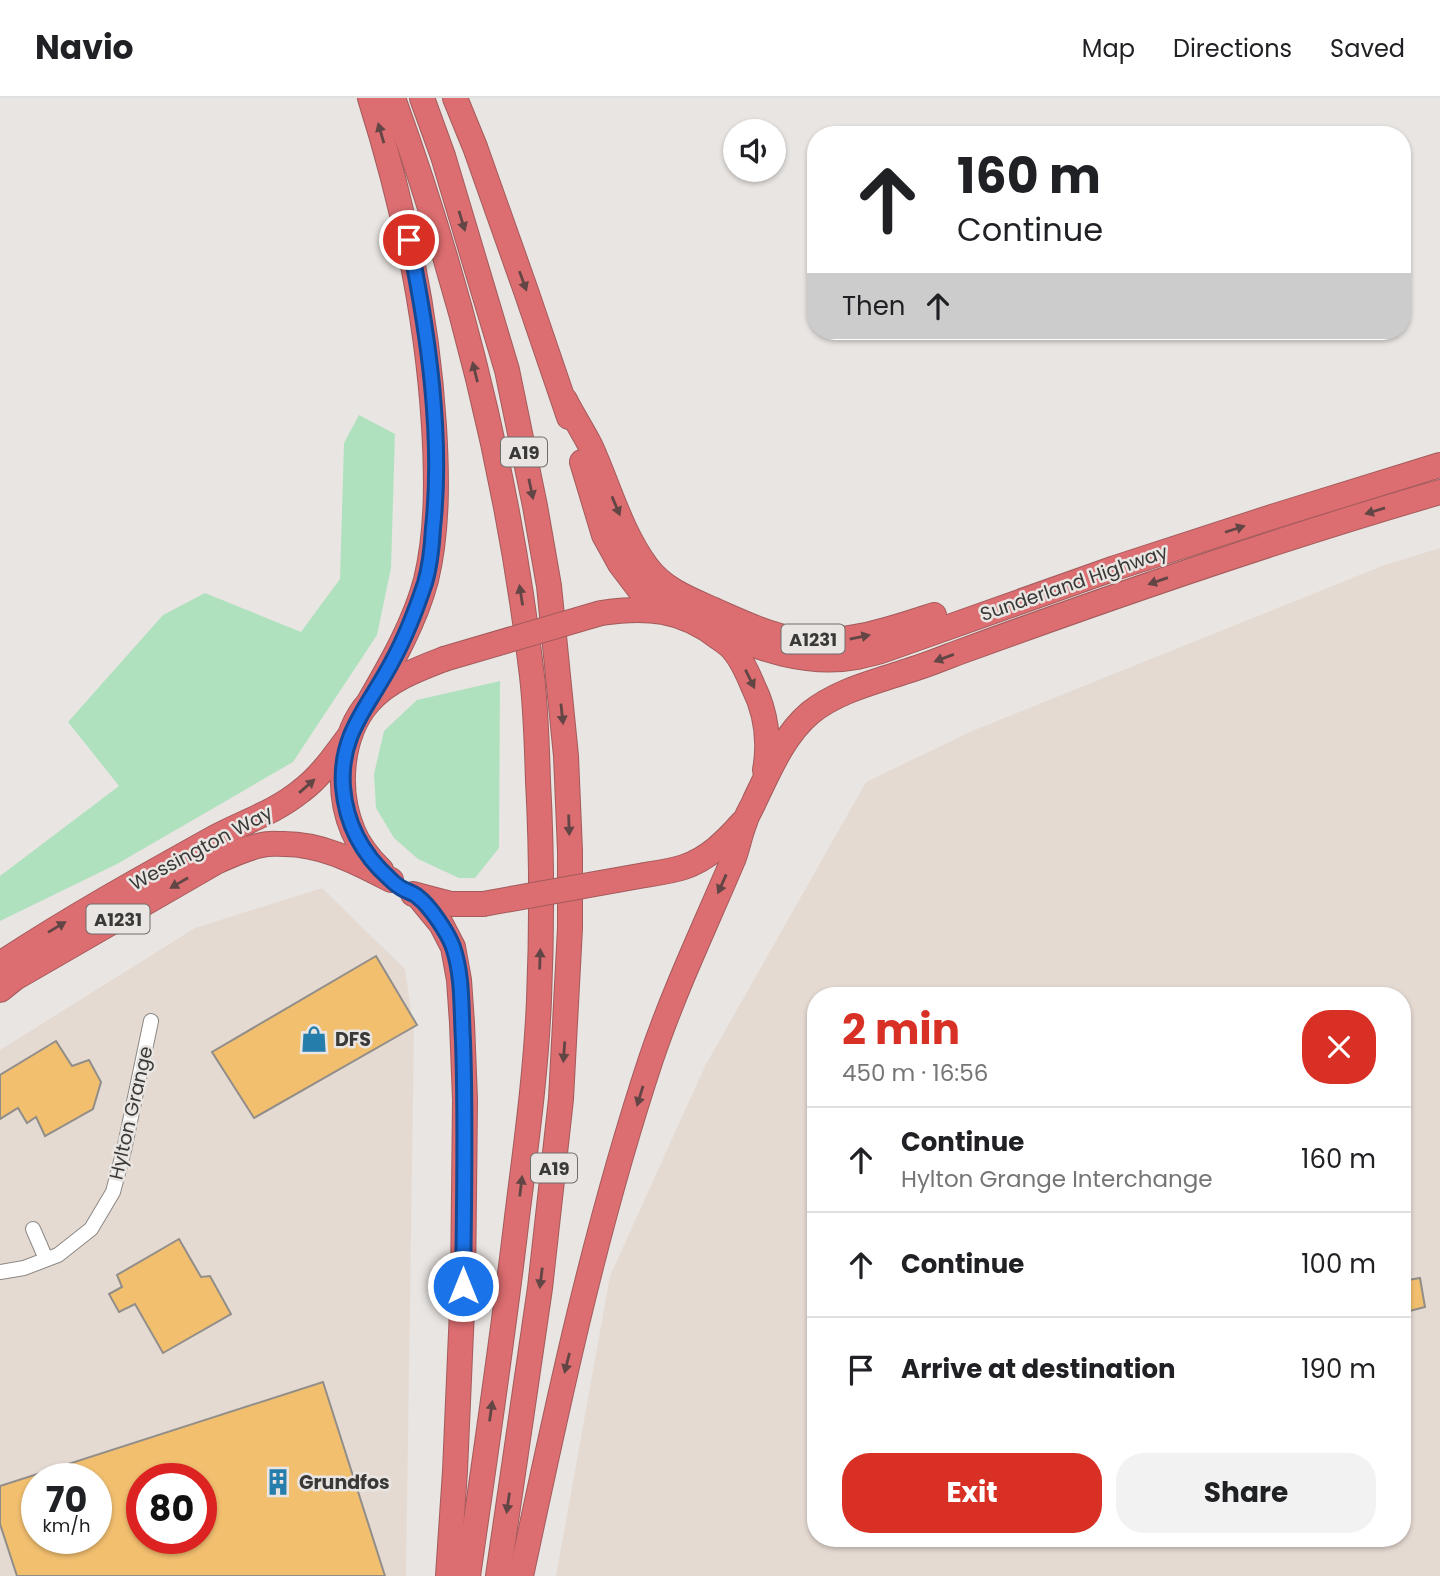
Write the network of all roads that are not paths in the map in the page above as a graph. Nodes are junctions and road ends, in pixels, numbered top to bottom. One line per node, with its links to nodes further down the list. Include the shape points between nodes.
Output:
1 (370, 98): 11 (highway, one-way to 1, via 411,622 426,580 437,468 419,291)
2 (393, 98): 24 (highway, A19, one-way to 2, via 533,1091 541,923 538,760 522,597 496,461 444,253)
3 (422, 98): 25 (highway, A19, one-way to 25, via 510,384 549,586 566,756 570,928 561,1099 540,1288)
4 (455, 98): 5 (highway, A1231, one-way to 5)
5 (565, 400): 8 (highway, A1231, one-way to 8, via 590,445 635,550 649,570 665,586 689,599 795,639 862,637 1094,561); 9 (highway, A1231, via 604,535 632,582 645,597)
6 (1440, 465): 8 (highway, Sunderland Highway / A1231, one-way to 6)
7 (1440, 492): 13 (highway, Sunderland Highway / A1231, one-way to 13, via 1190,570 843,693 798,725)
8 (1170, 550): 10 (highway, Sunderland Highway / A1231, via 855,658 789,656)
9 (670, 612): 10 (highway, A1231); 11 (highway, A1231, bridge, via 601,613 444,659 395,681)
10 (707, 628): 13 (highway, A1231, one-way to 13, via 734,650 758,696 768,745)
11 (370, 700): 12 (highway, A1231)
12 (350, 735): 15 (highway, A1231, via 343,773 346,807 369,859); 17 (highway, Wessington Way / A1231, one-way to 12, via 106,898 281,805 313,781)
13 (762, 785): 14 (highway, A1231)
14 (745, 820): 16 (highway, A1231, bridge, via 726,841 684,867 484,904 452,904); 26 (highway, one-way to 26, via 651,1059 603,1218)
15 (391, 880): 16 (highway, A1231); 18 (highway, Wessington Way / A1231, one-way to 18, via 311,845 264,844 216,862)
16 (418, 896): 23 (highway, A1231, via 453,947 465,1100 463,1286)
17 (0, 964)
18 (0, 990)
19 (151, 1021): 21 (street, Hylton Grange, via 113,1192 90,1228 58,1255)
20 (33, 1229): 21 (street)
21 (46, 1259): 22 (street, Hylton Grange)
22 (0, 1272)
23 (447, 1576)
24 (468, 1576)
25 (498, 1576)
26 (521, 1576)

